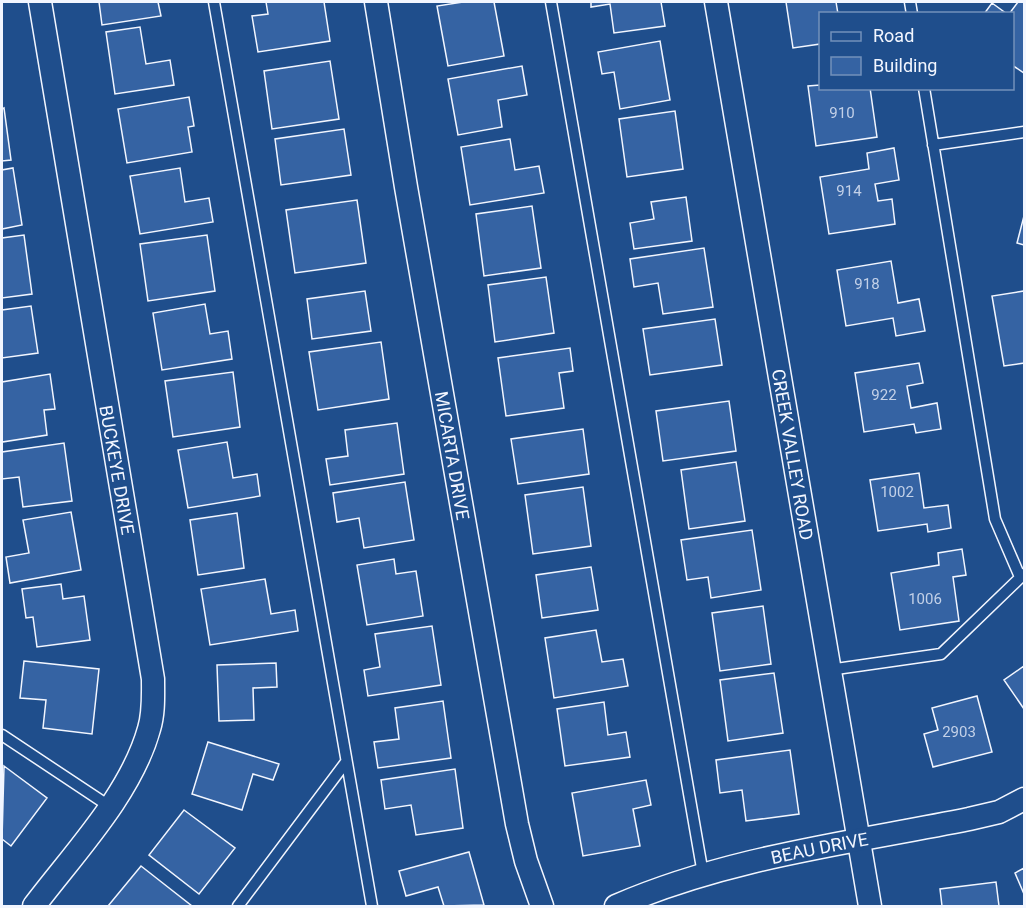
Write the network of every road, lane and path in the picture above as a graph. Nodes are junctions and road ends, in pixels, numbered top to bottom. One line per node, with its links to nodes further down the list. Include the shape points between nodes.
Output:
1 (40, 2): 14 (street, BUCKEYE DRIVE, via 153,679 147,736 131,774)
2 (214, 2): 12 (lane)
3 (376, 2): 20 (street, MICARTA DRIVE, via 517,824)
4 (551, 2): 16 (lane)
5 (716, 2): 10 (street, CREEK VALLEY ROAD)
6 (924, 90): 8 (lane)
7 (1024, 132): 8 (lane)
8 (933, 145): 9 (lane, via 995,519)
9 (1022, 575): 10 (lane, via 941,654)
10 (829, 670): 15 (street, CREEK VALLEY ROAD)
11 (2, 735): 14 (lane)
12 (346, 762): 18 (lane); 19 (lane)
13 (1024, 799): 15 (street, BEAU DRIVE, via 980,817)
14 (109, 807): 17 (street, BUCKEYE DRIVE)
15 (858, 842): 16 (street, BEAU DRIVE, via 780,855); 22 (street, CREEK VALLEY ROAD)
16 (703, 874): 21 (street, BEAU DRIVE)
17 (34, 906)
18 (238, 906)
19 (372, 906)
20 (542, 906)
21 (616, 906)
22 (870, 906)

